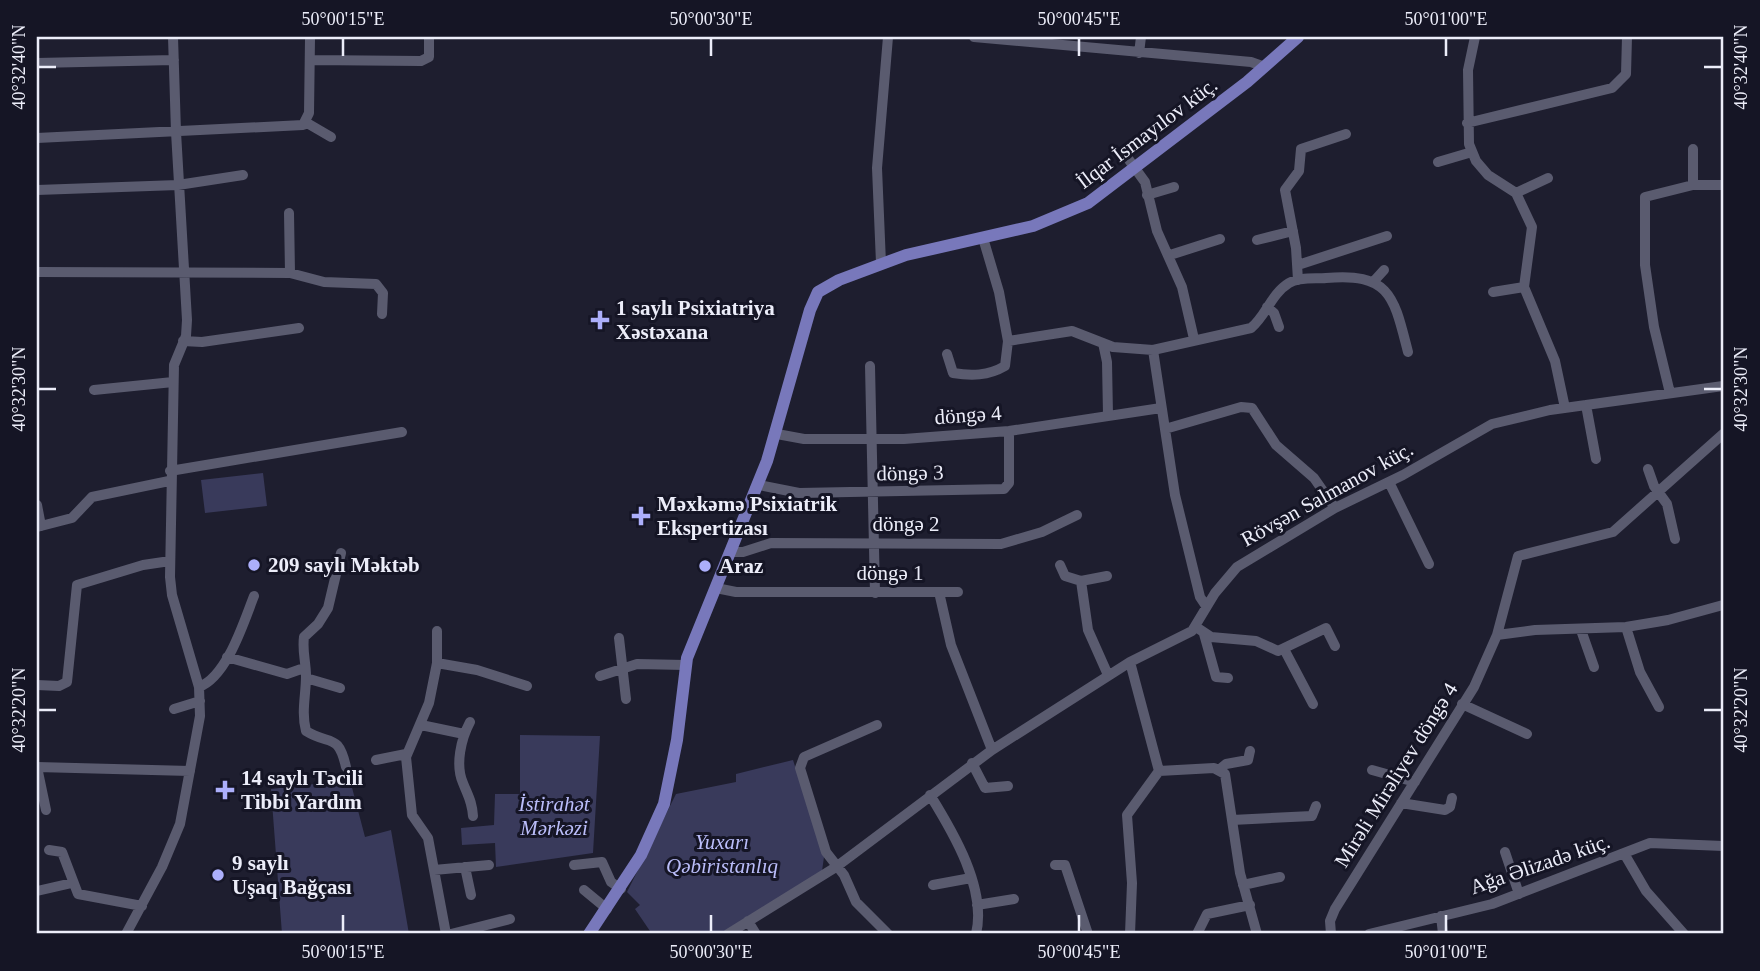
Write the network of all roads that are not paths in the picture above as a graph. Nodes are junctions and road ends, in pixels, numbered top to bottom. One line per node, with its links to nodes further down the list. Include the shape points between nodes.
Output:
1 (173, 37): 11 (street)
2 (429, 37): 12 (street, via 429,57 421,61)
3 (888, 37): 42 (street, via 877,168)
4 (974, 37): 10 (street)
5 (1141, 37): 10 (street)
6 (1298, 37): 14 (main road, İlqar İsmayılov küç.)
7 (1475, 37): 16 (street, via 1468,70)
8 (1627, 37): 16 (street, via 1626,74 1612,89)
9 (310, 39): 12 (street)
10 (1139, 53): 14 (street)
11 (174, 60): 13 (street); 17 (street)
12 (310, 60): 15 (street)
13 (37, 63)
14 (1265, 67): 25 (main road, İlqar İsmayılov küç.)
15 (307, 123): 17 (street); 19 (street)
16 (1467, 123): 22 (street)
17 (176, 132): 20 (street); 28 (street)
18 (1346, 134): 36 (street, via 1299,152 1299,172 1285,191)
19 (331, 137)
20 (37, 138)
21 (1693, 149): 29 (street)
22 (1472, 152): 24 (street); 33 (street, via 1488,176)
23 (1124, 153): 25 (street)
24 (1438, 162)
25 (1136, 166): 34 (street); 38 (main road, İlqar İsmayılov küç., via 1088,202 1032,226)
26 (243, 174): 28 (street)
27 (1548, 178): 33 (street)
28 (178, 185): 32 (street); 46 (street)
29 (1693, 185): 30 (street); 67 (street, via 1649,195 1644,202 1645,265)
30 (1723, 185)
31 (1174, 187): 34 (street)
32 (37, 190)
33 (1516, 193): 50 (street, via 1532,227)
34 (1147, 195): 41 (street, via 1157,231)
35 (289, 213): 47 (street)
36 (1293, 231): 40 (street); 43 (street)
37 (1387, 236): 43 (street)
38 (983, 238): 42 (main road, İlqar İsmayılov küç.); 58 (street)
39 (1220, 239): 41 (street)
40 (1256, 240)
41 (1170, 255): 56 (street)
42 (881, 264): 75 (main road, İlqar İsmayılov küç., via 818,292)
43 (1298, 265): 48 (street)
44 (1384, 270): 49 (street)
45 (37, 272): 46 (street)
46 (184, 272): 47 (street); 57 (street)
47 (290, 273): 53 (street, via 324,282 376,284 383,293)
48 (1298, 280): 49 (street, via 1343,276); 52 (street, via 1276,294)
49 (1374, 281): 61 (street, via 1391,296)
50 (1524, 287): 51 (street); 70 (street, via 1555,360)
51 (1493, 292)
52 (1267, 307): 54 (street); 56 (street, via 1251,328)
53 (382, 314)
54 (1279, 327)
55 (299, 328): 57 (street)
56 (1194, 339): 60 (street)
57 (184, 341): 64 (street, via 176,355)
58 (1007, 341): 59 (street, via 1072,331); 62 (street, via 1005,366 987,373 953,373)
59 (1103, 343): 60 (street); 71 (street)
60 (1153, 350): 69 (street)
61 (1408, 352)
62 (947, 354)
63 (870, 366): 77 (street)
64 (173, 382): 66 (street); 80 (street)
65 (1723, 386): 67 (street, Rövşən Salmanov küç.)
66 (94, 390)
67 (1670, 393): 68 (street, Rövşən Salmanov küç.)
68 (1586, 405): 70 (street, Rövşən Salmanov küç.); 78 (street)
69 (1161, 408): 71 (street, döngə 4); 72 (street)
70 (1565, 408): 81 (street, Rövşən Salmanov küç., via 1492,424)
71 (1108, 415): 73 (street, döngə 4)
72 (1165, 429): 86 (street, via 1241,407 1252,408 1276,445 1314,478); 104 (street, via 1177,503)
73 (1009, 431): 77 (street, döngə 4); 84 (street, döngə 3, via 1009,483 1004,489)
74 (402, 432): 80 (street)
75 (777, 434): 77 (street, döngə 4); 82 (main road, İlqar İsmayılov küç.)
76 (1723, 434): 83 (street, Mirəli Mirəliyev döngə 4)
77 (871, 440): 84 (street)
78 (1595, 459)
79 (1648, 469): 83 (street)
80 (170, 476): 88 (street, via 92,497 72,519); 93 (street)
81 (1389, 482): 86 (street, Rövşən Salmanov küç.); 94 (street)
82 (759, 485): 84 (street, döngə 3, via 799,494); 91 (main road, İlqar İsmayılov küç.)
83 (1658, 491): 89 (street, via 1670,514); 109 (street, Mirəli Mirəliyev döngə 4, via 1613,532 1518,556)
84 (872, 493): 90 (street)
85 (37, 505): 88 (street)
86 (1335, 508): 104 (street, Rövşən Salmanov küç., via 1244,562)
87 (1077, 515): 90 (street, döngə 2, via 1001,544)
88 (39, 527)
89 (1675, 539)
90 (873, 543): 91 (street, döngə 2, via 771,543); 101 (street)
91 (730, 552): 98 (main road, İlqar İsmayılov küç.)
92 (341, 553): 119 (street, via 328,608 304,637)
93 (170, 561): 123 (street, via 77,585 67,682); 125 (street, via 172,595)
94 (1429, 564)
95 (1060, 565): 97 (street, via 1065,576)
96 (1107, 576): 97 (street)
97 (1081, 580): 120 (street, via 1088,630)
98 (716, 588): 101 (street, döngə 1); 116 (main road, İlqar İsmayılov küç.)
99 (939, 592): 100 (street); 101 (street, döngə 1); 138 (street, döngə 1, via 951,645)
100 (958, 592)
101 (875, 593)
102 (254, 596): 113 (street)
103 (1723, 605): 105 (street)
104 (1206, 607): 108 (street, Rövşən Salmanov küç.)
105 (1626, 627): 106 (street); 131 (street, via 1640,672)
106 (1581, 630): 109 (street); 118 (street)
107 (437, 631): 115 (street)
108 (1200, 631): 112 (street); 114 (street); 122 (street, via 1212,671 1216,677)
109 (1497, 635): 130 (street, Mirəli Mirəliyev döngə 4)
110 (619, 638): 117 (street)
111 (1335, 646): 112 (street, via 1326,628)
112 (1284, 649): 129 (street)
113 (227, 657): 119 (street, via 288,674); 125 (street)
114 (1130, 662): 120 (street); 148 (street)
115 (437, 663): 124 (street); 134 (street)
116 (685, 665): 117 (street, via 648,662); 173 (main road, İlqar İsmayılov küç., via 664,804)
117 (624, 666): 121 (street); 127 (street)
118 (1594, 667)
119 (305, 673): 126 (street); 144 (street, via 306,731 336,742)
120 (1108, 675): 138 (street)
121 (600, 676)
122 (1228, 678)
123 (37, 685)
124 (527, 686)
125 (200, 687): 128 (street)
126 (340, 688)
127 (626, 699)
128 (200, 701): 132 (street); 147 (street)
129 (1313, 704)
130 (1462, 704): 137 (street); 149 (street, Mirəli Mirəliyev döngə 4)
131 (1659, 706)
132 (174, 709)
133 (470, 722): 136 (street)
134 (421, 724): 136 (street); 140 (street)
135 (877, 725): 166 (street, via 800,762 823,845)
136 (464, 734): 156 (street, via 462,781 471,796)
137 (1527, 734)
138 (992, 750): 142 (street)
139 (1250, 751): 145 (street, via 1248,760)
140 (407, 754): 141 (street); 167 (street, via 412,815 428,838)
141 (376, 760)
142 (972, 763): 150 (street, via 985,788); 151 (street)
143 (37, 767): 147 (street); 155 (street)
144 (346, 767)
145 (1220, 769): 148 (street); 157 (street, via 1225,774)
146 (1372, 770): 149 (street)
147 (190, 771): 181 (street, via 180,824)
148 (1159, 771): 194 (street, via 1127,815)
149 (1415, 782): 153 (street, Mirəli Mirəliyev döngə 4)
150 (1008, 786)
151 (930, 795): 166 (street); 169 (street)
152 (1452, 798): 153 (street, via 1445,810)
153 (1401, 803): 197 (street, Mirəli Mirəliyev döngə 4, via 1332,915)
154 (1315, 806): 157 (street, via 1312,816)
155 (46, 810)
156 (473, 816)
157 (1232, 820): 171 (street)
158 (1723, 846): 161 (street, Ağa Əlizadə küç., via 1656,842)
159 (50, 850): 170 (street, via 62,852)
160 (1505, 852): 176 (street)
161 (1625, 855): 176 (street, Ağa Əlizadə küç.); 200 (street, via 1646,891)
162 (489, 865): 165 (street)
163 (574, 865): 173 (street, via 602,862 611,881)
164 (1055, 865): 193 (street, via 1065,865)
165 (465, 867): 167 (street); 177 (street)
166 (836, 867): 185 (street); 191 (street, via 856,902)
167 (434, 870): 187 (street)
168 (1280, 877): 171 (street)
169 (971, 878): 172 (street); 179 (street)
170 (72, 883): 175 (street); 181 (street, via 83,897)
171 (1243, 885): 180 (street)
172 (933, 886)
173 (621, 889): 182 (main road, İlqar İsmayılov küç.)
174 (584, 890): 182 (street)
175 (37, 891)
176 (1519, 894): 183 (street, Ağa Əlizadə küç.)
177 (471, 895)
178 (1014, 899): 179 (street)
179 (977, 905): 192 (street)
180 (1250, 905): 195 (street, via 1207,914); 196 (street)
181 (142, 906): 186 (street)
182 (607, 909): 188 (main road, İlqar İsmayılov küç.)
183 (1441, 916): 198 (street, Ağa Əlizadə küç.); 199 (street)
184 (510, 919): 187 (street)
185 (748, 921): 189 (street); 190 (street)
186 (125, 934)
187 (448, 934)
188 (589, 934)
189 (728, 934)
190 (756, 934)
191 (888, 934)
192 (976, 934)
193 (1088, 934)
194 (1130, 934)
195 (1197, 934)
196 (1256, 934)
197 (1331, 934)
198 (1369, 934)
199 (1443, 934)
200 (1684, 934)

